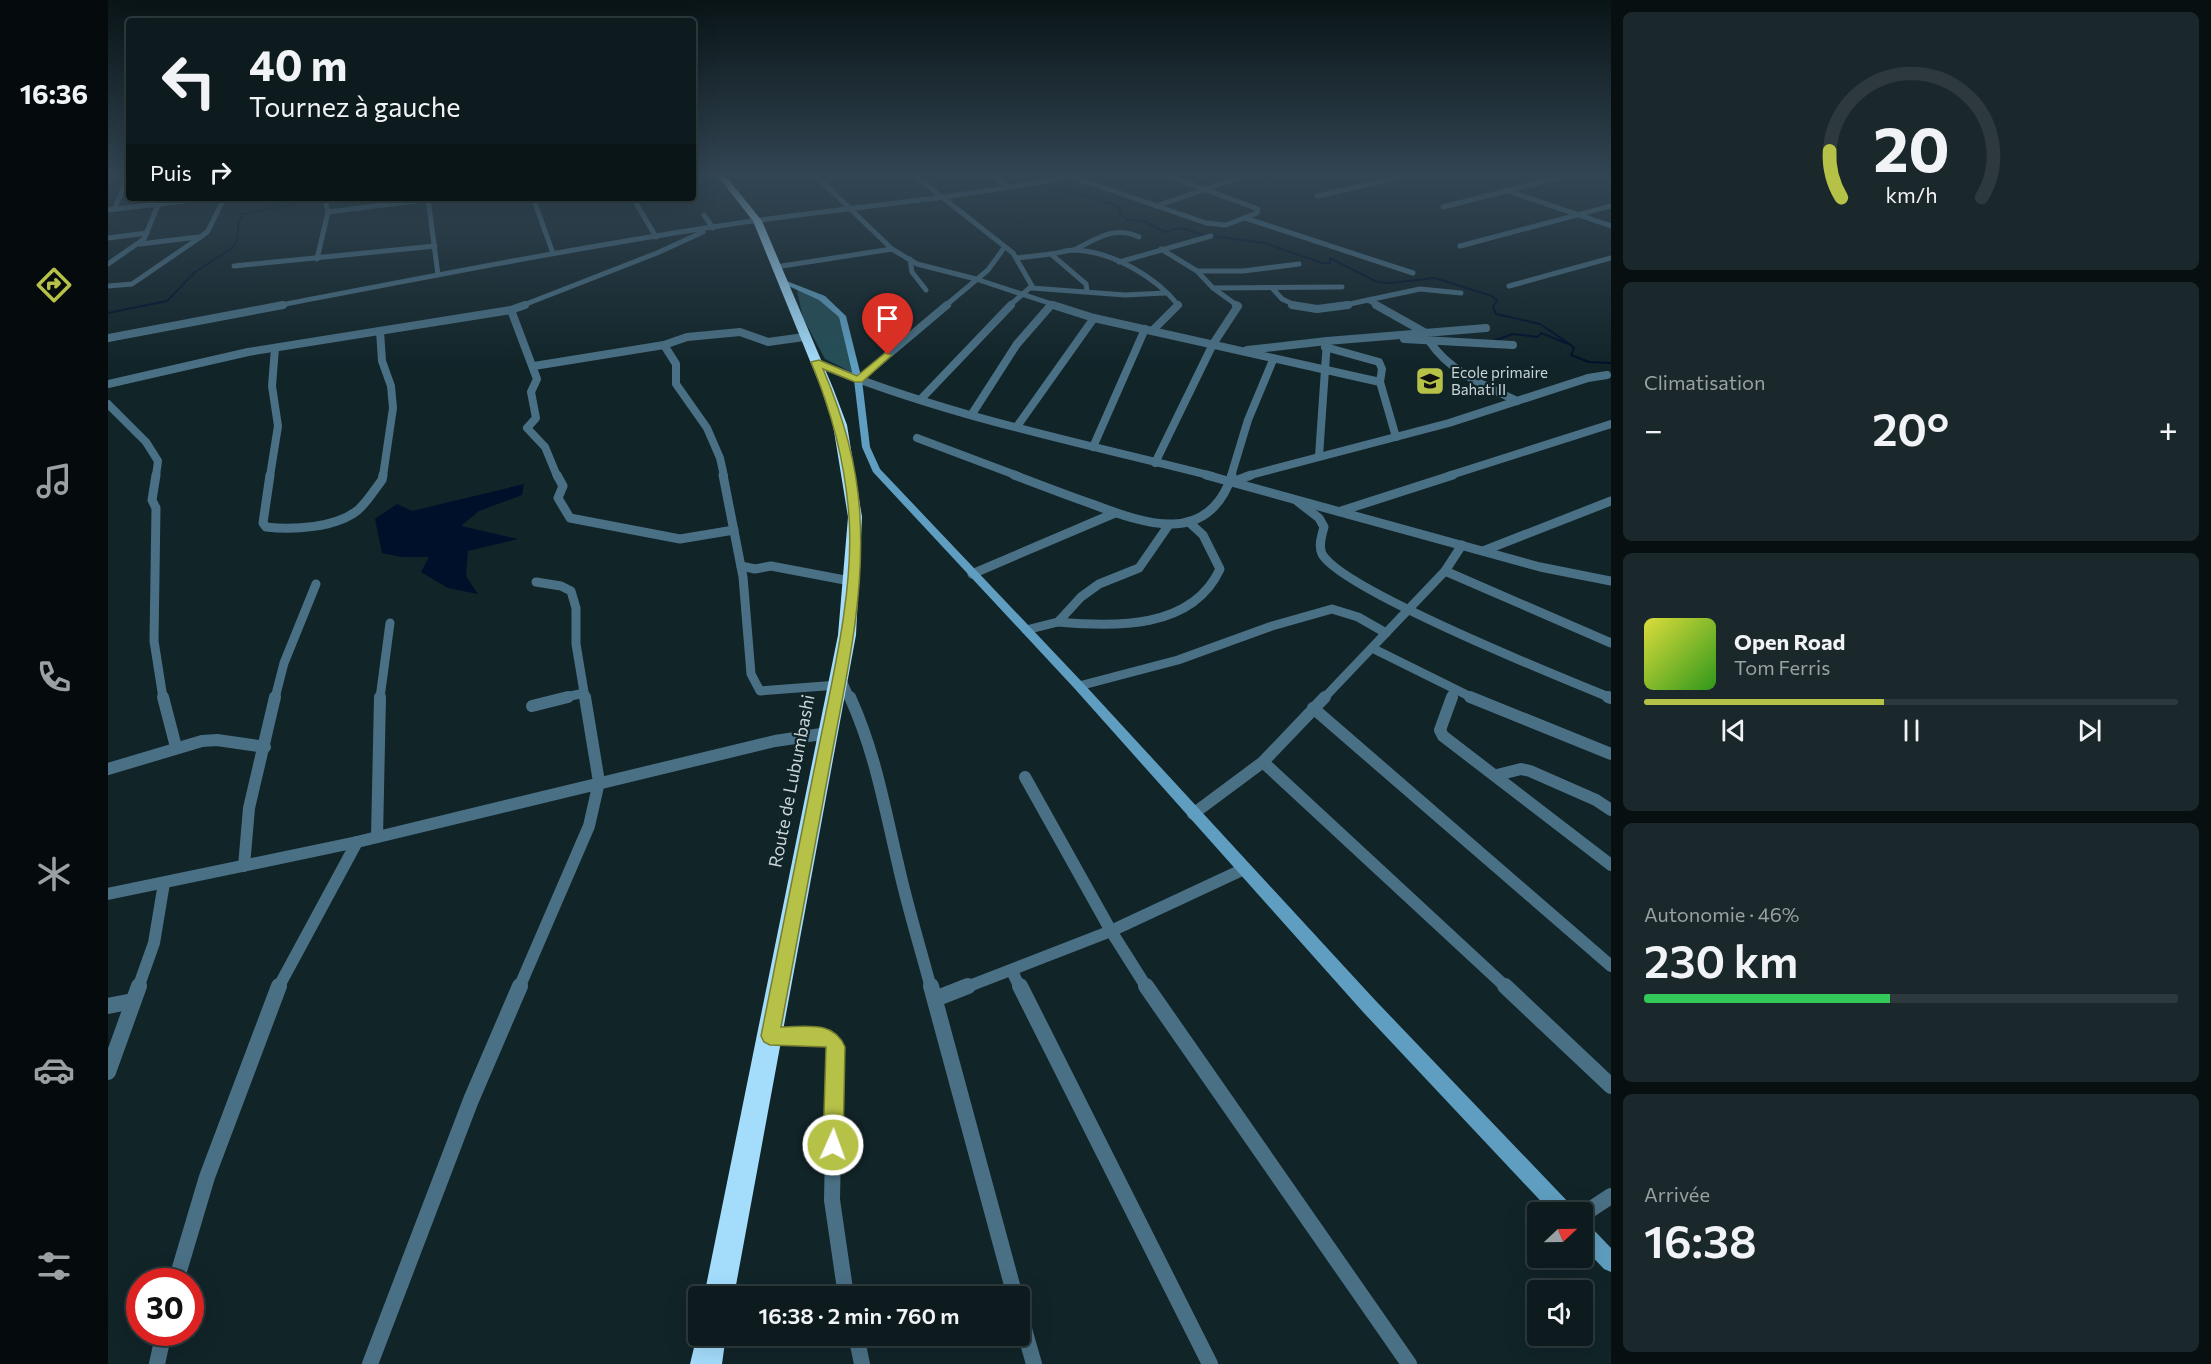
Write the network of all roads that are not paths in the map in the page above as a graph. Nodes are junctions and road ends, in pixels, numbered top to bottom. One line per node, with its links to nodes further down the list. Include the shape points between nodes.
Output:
1 (143, 239): 17 (street)
2 (181, 239): 17 (street)
3 (198, 239): 40 (street, via 132,284)
4 (322, 239): 28 (street)
5 (434, 239): 18 (street)
6 (548, 239): 24 (street)
7 (645, 239): 24 (street)
8 (687, 239): 53 (street)
9 (766, 239): 39 (highway, Route de Lubumbashi, via 779,279)
10 (769, 239): 34 (highway, Route de Lubumbashi)
11 (881, 239): 21 (street)
12 (994, 239): 20 (street)
13 (1097, 239): 23 (street)
14 (1201, 239): 22 (street)
15 (1308, 239): 36 (street)
16 (1487, 239): 19 (street)
17 (140, 244): 31 (street)
18 (435, 246): 28 (street); 37 (street)
19 (1460, 246)
20 (1005, 248): 26 (street); 38 (street)
21 (892, 249): 29 (street); 34 (street)
22 (1161, 249): 30 (street); 35 (street)
23 (1074, 250): 25 (street); 30 (street)
24 (553, 253): 37 (street)
25 (1051, 254): 26 (street); 47 (street, via 1086,284)
26 (1017, 258): 43 (street)
27 (1611, 258): 41 (street)
28 (317, 259): 33 (street)
29 (910, 259): 38 (street); 46 (street, via 912,274)
30 (1119, 262): 48 (street)
31 (108, 264)
32 (1299, 264): 35 (street, via 1243,271)
33 (234, 266)
34 (782, 266): 39 (highway, Route de Lubumbashi, via 788,278)
35 (1197, 271): 44 (street)
36 (1413, 273)
37 (438, 276): 61 (street)
38 (976, 279): 50 (street); 74 (street)
39 (784, 282): 60 (highway, Route de Lubumbashi); 74 (street, via 822,298 842,316)
40 (108, 286)
41 (1509, 286)
42 (1342, 287): 45 (street)
43 (1032, 288): 47 (street); 50 (street)
44 (1214, 288): 45 (street); 63 (street, via 1238,306)
45 (1273, 289): 51 (street, via 1291,303 1311,308)
46 (926, 290)
47 (1087, 291): 48 (street, via 1125,295)
48 (1165, 293): 56 (street, via 1179,306)
49 (1461, 293): 51 (street, via 1420,289)
50 (1024, 294): 52 (street); 77 (street, via 997,317)
51 (1368, 300): 58 (street)
52 (1051, 305): 54 (street); 80 (street, via 1017,344)
53 (511, 310): 57 (street); 71 (street)
54 (1094, 318): 56 (street); 82 (street)
55 (1486, 328): 58 (street)
56 (1149, 330): 63 (street); 85 (street)
57 (380, 331): 67 (street); 67 (street, via 382,361 391,386 393,408 382,480 356,512 321,525 286,529 266,527 263,523 278,426 272,386)
58 (1424, 332): 59 (street)
59 (1389, 336): 62 (street); 64 (street)
60 (804, 337): 65 (street, via 768,342 740,332 687,337); 70 (highway, Route de Lubumbashi)
61 (108, 338)
62 (1430, 342): 66 (street); 78 (street, via 1448,362)
63 (1213, 344): 68 (street); 87 (street)
64 (1326, 344): 68 (street); 72 (street); 75 (street, via 1379,362)
65 (664, 345): 71 (street); 95 (street, via 676,364 676,384 707,428 720,458)
66 (1513, 345)
67 (275, 348): 76 (street)
68 (1242, 351): 69 (street)
69 (1273, 360): 72 (street); 88 (street, via 1257,394)
70 (816, 362): 74 (street); 101 (highway, Route de Lubumbashi, via 840,425 850,474 855,517)
71 (534, 366): 95 (street, via 537,379 531,392 536,418 527,428 541,437 553,472 563,486 558,498 570,518 680,538)
72 (1327, 371): 75 (street); 86 (street)
73 (1606, 375): 78 (street)
74 (858, 380): 77 (street); 100 (street, via 866,447 873,465)
75 (1380, 382): 83 (street)
76 (108, 384)
77 (921, 399): 80 (street)
78 (1517, 401): 83 (street)
79 (108, 404): 120 (street, via 146,442 158,460 152,500 156,508 154,641 162,695)
80 (972, 414): 82 (street)
81 (1611, 424): 91 (street)
82 (1018, 425): 85 (street)
83 (1396, 437): 86 (street)
84 (918, 438): 92 (street)
85 (1093, 447): 87 (street)
86 (1319, 456): 88 (street)
87 (1155, 463): 88 (street)
88 (1229, 483): 89 (street); 93 (street, via 1220,500)
89 (1291, 497): 91 (street); 105 (street, via 1319,518 1324,527 1320,548 1323,555 1351,576)
90 (1611, 501): 97 (street)
91 (1341, 511): 96 (street)
92 (1115, 513): 94 (street, via 1154,526); 100 (street)
93 (1191, 524): 94 (street); 106 (street, via 1203,535 1220,569 1217,579 1194,601 1172,614 1140,623 1098,626)
94 (1168, 526): 106 (street, via 1139,568 1099,584)
95 (734, 530): 98 (street)
96 (1462, 545): 97 (street); 99 (street)
97 (1482, 551): 102 (street)
98 (741, 566): 101 (street, via 771,566); 112 (street, via 751,674 760,691)
99 (1445, 571): 105 (street); 110 (street)
100 (972, 574): 108 (street)
101 (850, 581): 112 (highway, Route de Lubumbashi)
102 (1611, 581)
103 (536, 582): 115 (street, via 572,591)
104 (316, 584): 121 (street, via 284,663)
105 (1408, 608): 109 (street); 116 (street)
106 (1058, 622): 108 (street)
107 (390, 623): 130 (street, via 380,697)
108 (1026, 630): 113 (street)
109 (1386, 633): 111 (street); 113 (street, via 1358,617 1332,609 1178,660)
110 (1611, 643)
111 (1372, 648): 114 (street); 118 (street)
112 (839, 681): 119 (highway, Route de Lubumbashi); 140 (street, via 866,732 877,766 898,866)
113 (1079, 686): 129 (street)
114 (1454, 690): 122 (street); 125 (street, via 1440,730 1449,742)
115 (584, 693): 117 (street); 127 (street)
116 (1611, 698)
117 (532, 706)
118 (1313, 708): 123 (street); 138 (street)
119 (828, 733): 127 (street, via 775,741); 143 (highway, Route de Lubumbashi)
120 (176, 747): 121 (street, via 217,740); 124 (street)
121 (265, 747): 133 (street, via 249,808)
122 (1611, 754)
123 (1263, 762): 129 (street); 145 (street)
124 (108, 769)
125 (1497, 775): 128 (street, via 1521,769 1530,771); 132 (street)
126 (1025, 777): 137 (street)
127 (599, 782): 130 (street); 160 (street, via 589,826 471,1100)
128 (1611, 810)
129 (1193, 814): 134 (street)
130 (377, 837): 131 (street)
131 (357, 842): 133 (street); 151 (street, via 283,975 215,1156)
132 (1611, 865)
133 (244, 866): 135 (street)
134 (1244, 869): 137 (street); 147 (street)
135 (164, 883): 136 (street); 141 (street, via 154,943)
136 (108, 894)
137 (1111, 932): 139 (street); 165 (street, via 1162,1012)
138 (1611, 966)
139 (1012, 971): 140 (street); 164 (street)
140 (935, 999): 154 (street)
141 (133, 1001): 142 (street); 144 (street)
142 (108, 1006)
143 (770, 1036): 152 (highway, Route de Lubumbashi); 153 (street, via 827,1037 835,1047 832,1200)
144 (108, 1072)
145 (1611, 1086)
146 (1611, 1196): 148 (street)
147 (1555, 1202)
148 (1593, 1208)
149 (1593, 1243): 150 (street)
150 (1611, 1262)
151 (179, 1268)
152 (721, 1286)
153 (845, 1286)
154 (1012, 1286)
155 (161, 1346): 159 (street)
156 (709, 1346): 161 (highway)
157 (858, 1346): 162 (street)
158 (1029, 1346): 163 (street)
159 (157, 1364)
160 (370, 1364)
161 (706, 1364)
162 (862, 1364)
163 (1034, 1364)
164 (1210, 1364)
165 (1408, 1364)

